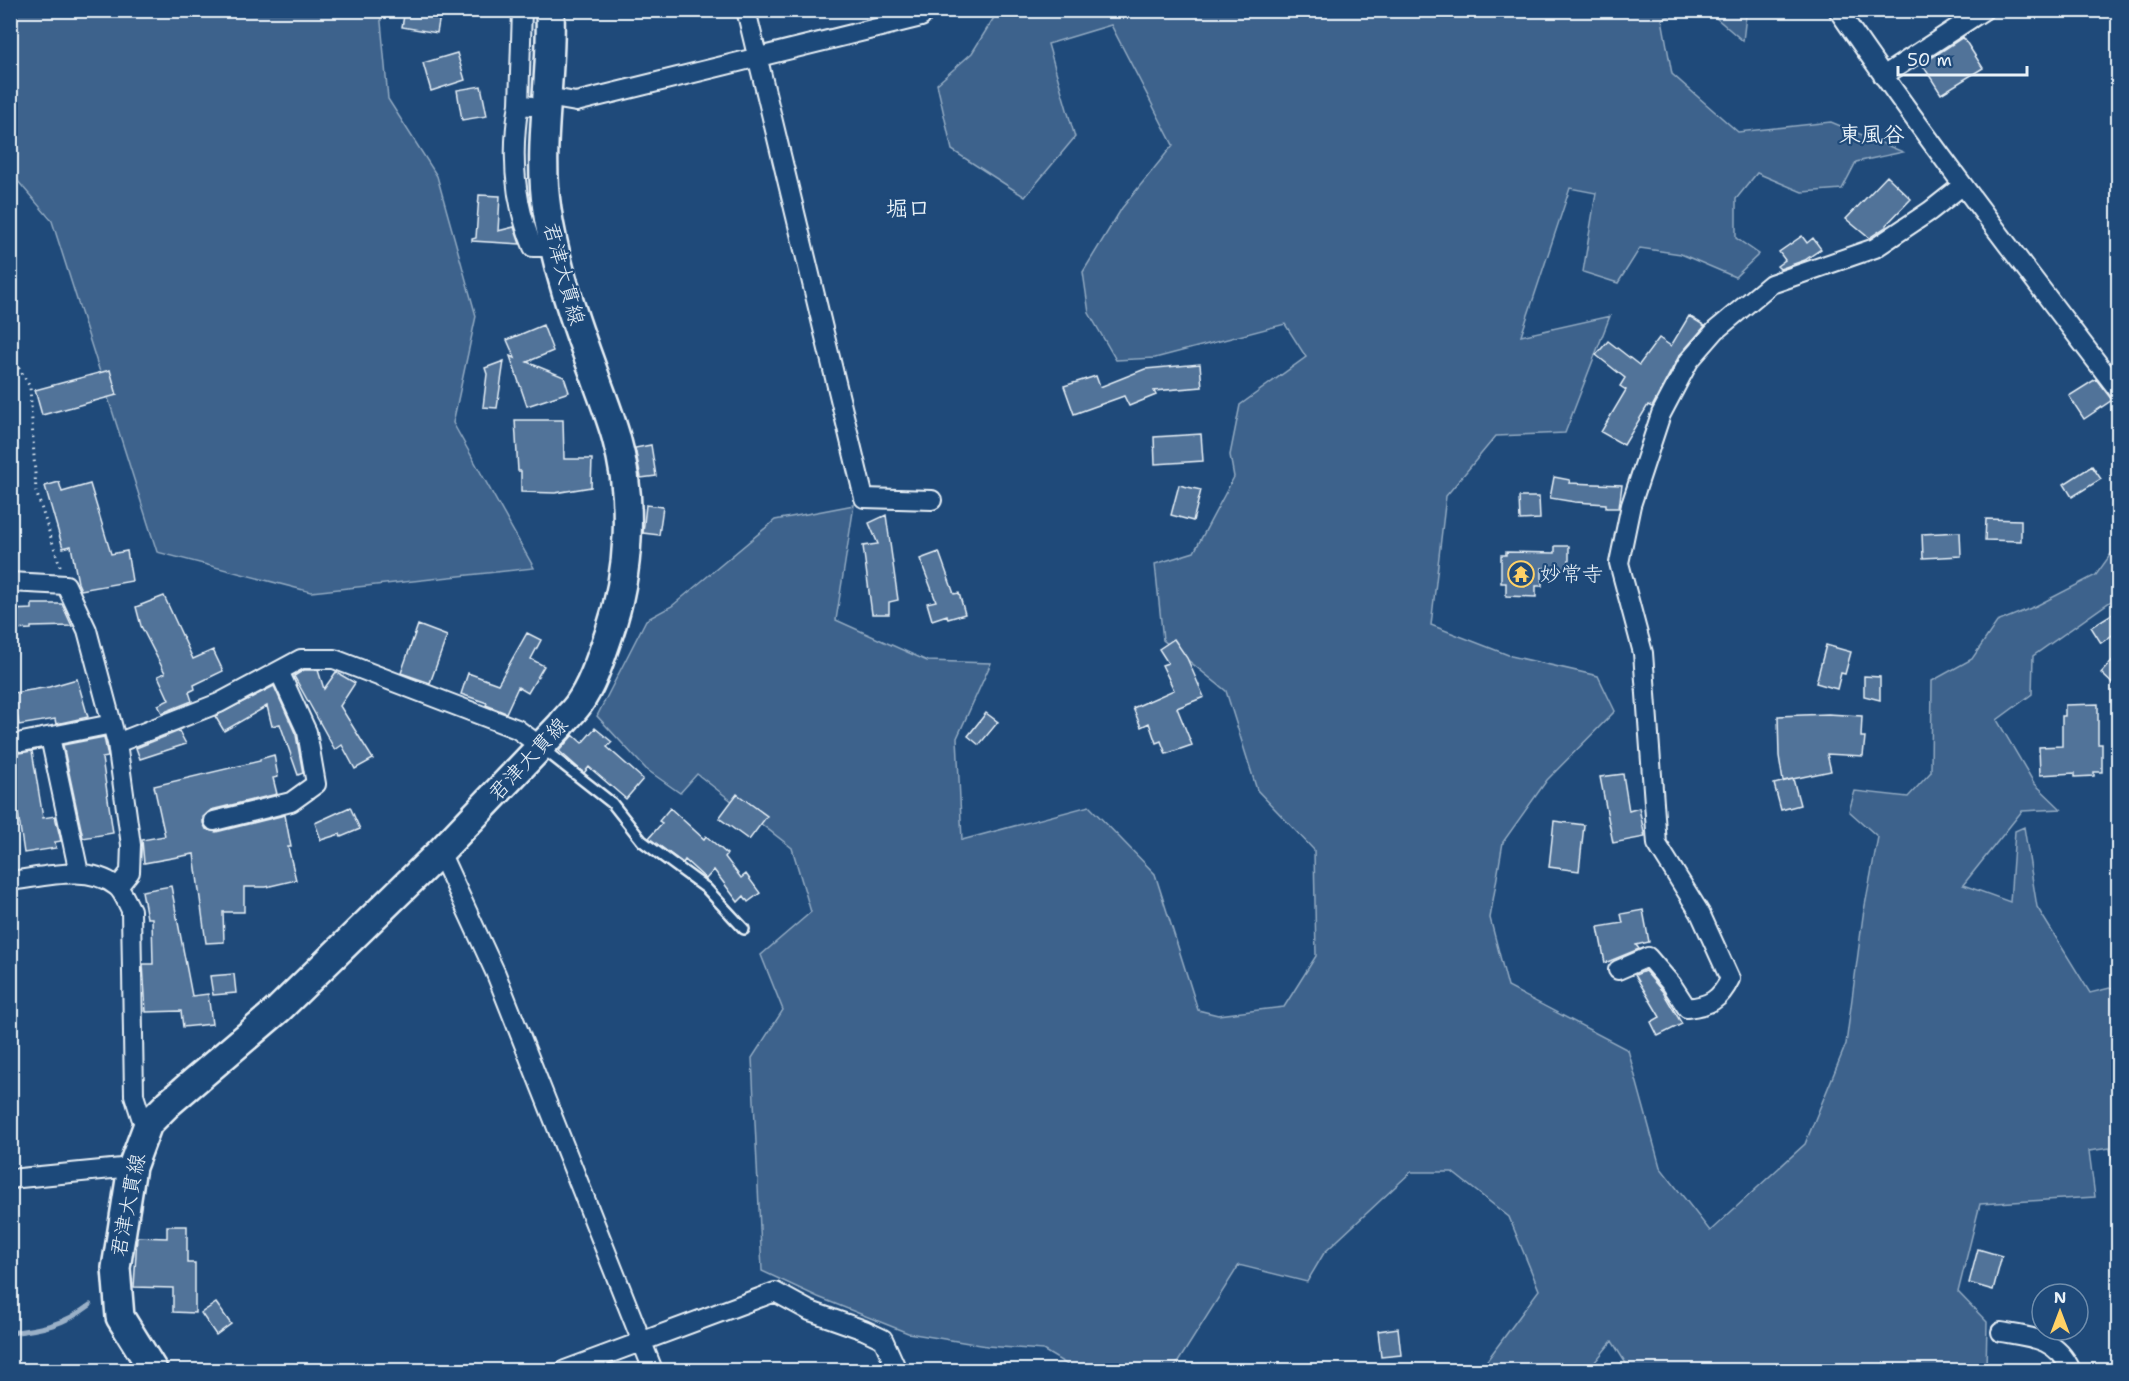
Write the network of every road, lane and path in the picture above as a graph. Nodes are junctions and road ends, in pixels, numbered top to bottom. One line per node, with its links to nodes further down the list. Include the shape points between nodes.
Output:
1 (522, 10): 10 (street)
2 (550, 10): 9 (main road, 君津大貫線)
3 (746, 10): 7 (street)
4 (919, 10): 7 (street, via 921,17)
5 (1838, 10): 8 (street)
6 (1984, 10): 8 (street)
7 (757, 57): 9 (street, via 576,102); 15 (street, via 864,498)
8 (1883, 76): 11 (street)
9 (547, 103): 10 (street); 12 (main road, 君津大貫線, via 544,180)
10 (519, 104): 12 (street, via 515,152 522,217 533,247)
11 (1963, 185): 14 (street); 30 (street, via 1875,248 1771,284 1716,330 1689,361 1661,414 1631,505 1619,562 1643,653 1657,844 1700,913 1730,979 1718,997 1702,1007 1687,1008 1648,957)
12 (554, 247): 23 (main road, 君津大貫線, via 616,437 627,502 627,545 616,612 599,662 578,705)
13 (10, 352): 17 (path, via 30,387 36,491)
14 (2118, 390)
15 (932, 500)
16 (10, 582): 17 (street)
17 (66, 585): 19 (street, via 87,630)
18 (279, 671): 22 (street, via 219,703); 23 (street, via 301,659 334,659 517,729); 24 (street, via 307,732 316,784 291,802)
19 (112, 724): 20 (street); 22 (street)
20 (50, 737): 21 (street); 26 (street)
21 (22, 742)
22 (117, 743): 28 (street, via 131,845 130,872)
23 (540, 746): 25 (main road, 君津大貫線); 29 (lane, via 612,803 642,841 706,888)
24 (214, 821)
25 (440, 852): 31 (main road, 君津大貫線, via 279,1009); 35 (street, via 496,974)
26 (79, 873): 27 (street); 28 (street, via 99,876)
27 (10, 880)
28 (118, 887): 31 (street, via 131,910 134,1095 141,1117)
29 (744, 929)
30 (1618, 970)
31 (148, 1124): 32 (main road, 君津大貫線)
32 (132, 1167): 33 (street); 36 (main road, 君津大貫線, via 116,1268 120,1317)
33 (10, 1179)
34 (2001, 1332): 40 (street, via 2040,1338 2056,1348)
35 (641, 1341): 37 (street); 38 (street); 39 (street, via 775,1292 810,1311 883,1339)
36 (153, 1371)
37 (565, 1371)
38 (653, 1371)
39 (897, 1371)
40 (2071, 1371)

